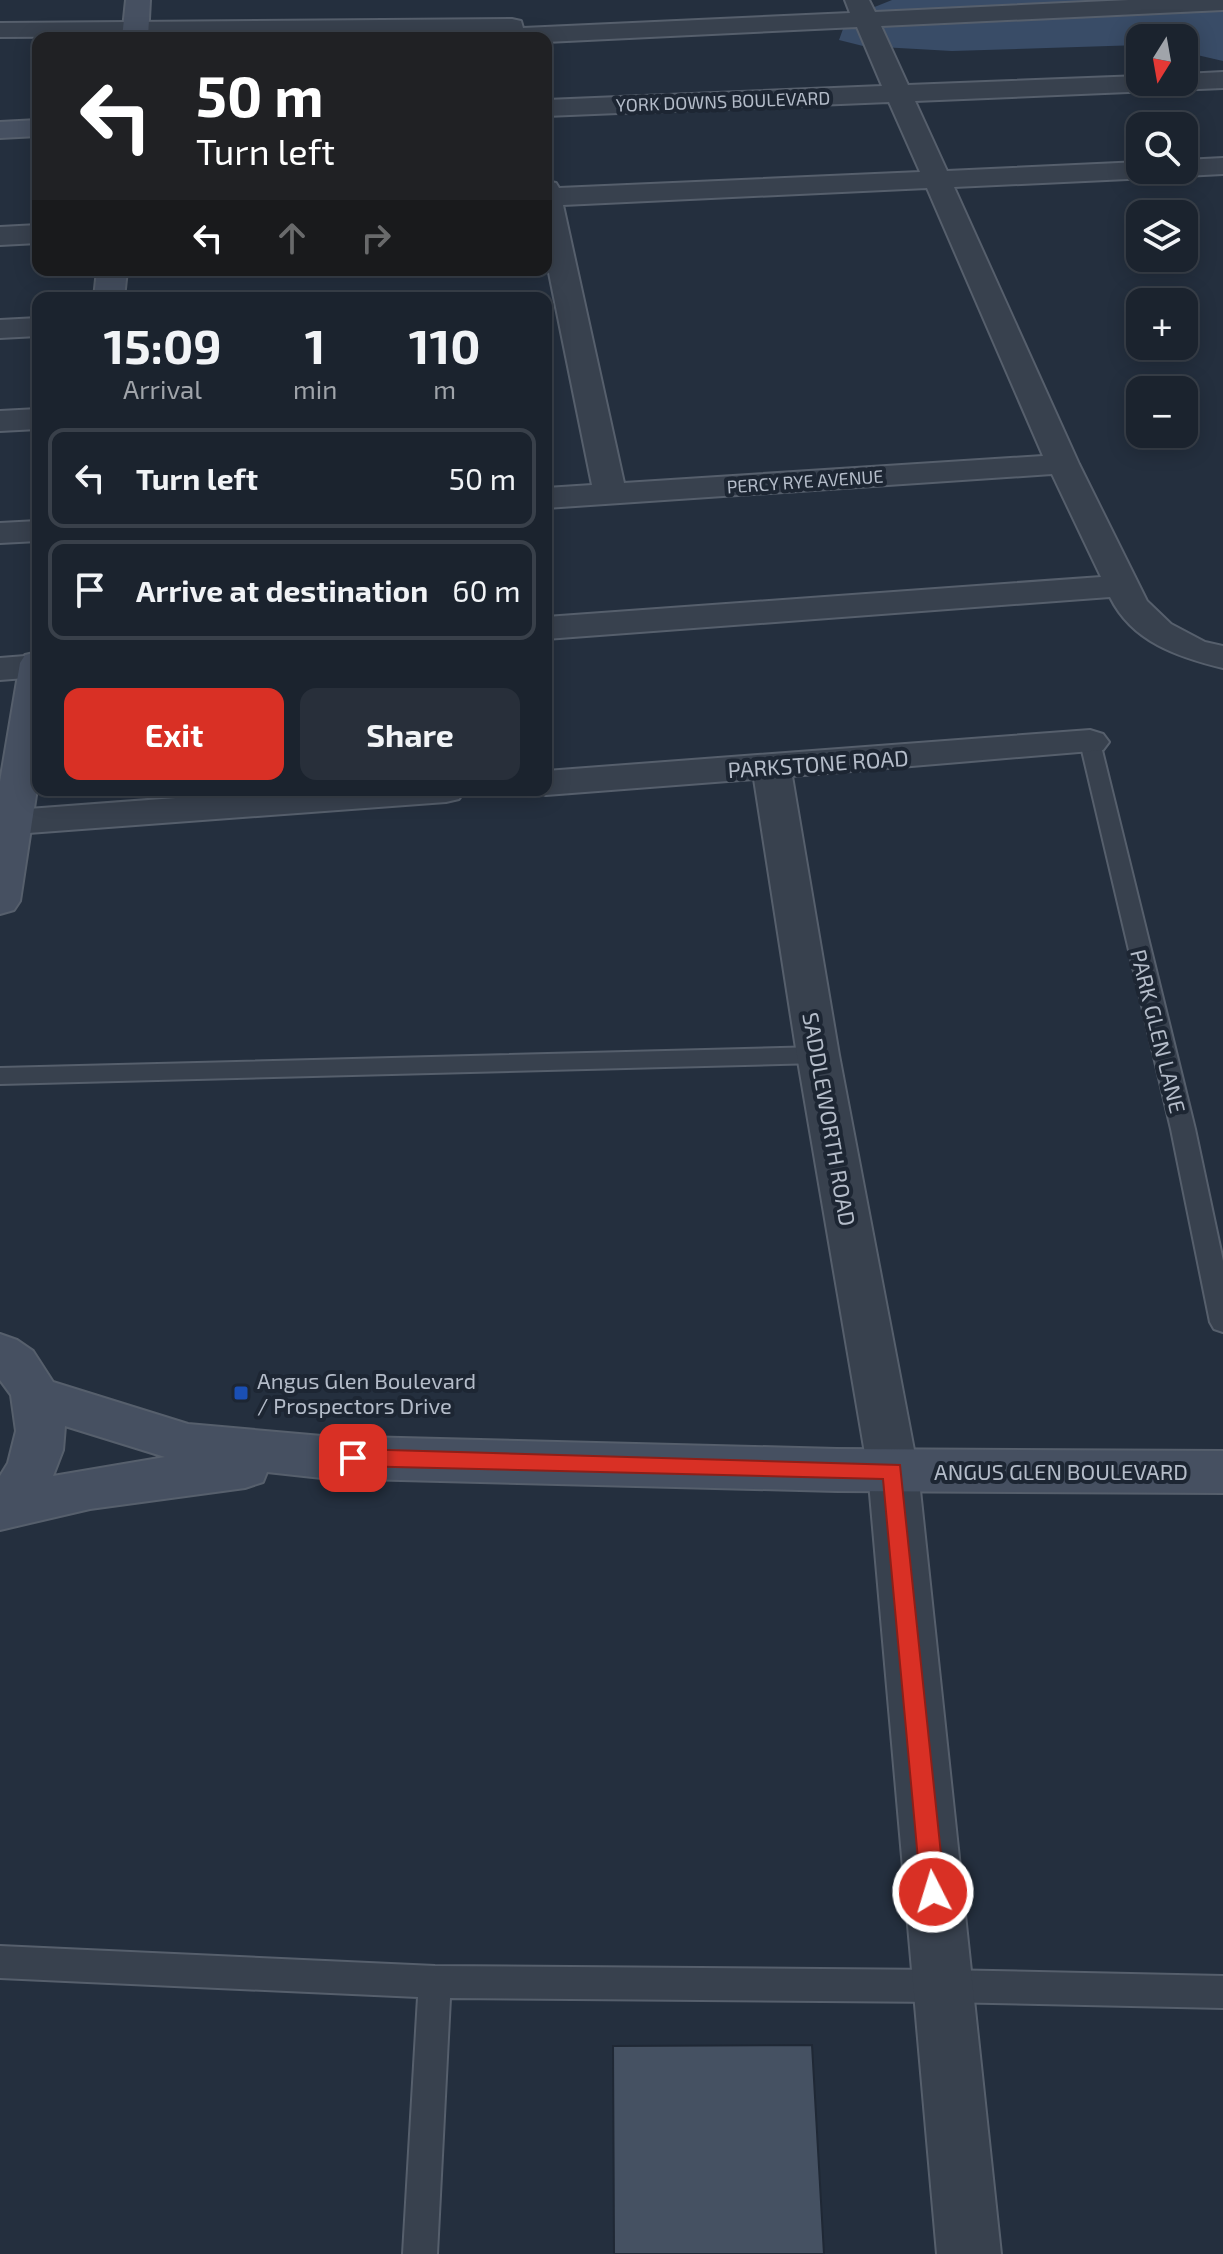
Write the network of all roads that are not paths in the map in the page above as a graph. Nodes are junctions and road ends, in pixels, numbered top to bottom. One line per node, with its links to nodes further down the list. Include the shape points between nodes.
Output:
1 (138, 0): 7 (street)
2 (507, 0): 8 (street)
3 (1220, 4): 4 (street)
4 (862, 10): 9 (street); 13 (street)
5 (0, 30): 6 (street)
6 (90, 32)
7 (135, 32)
8 (514, 32)
9 (543, 32)
10 (1223, 80): 11 (street, YORK DOWNS BOULEVARD)
11 (1198, 81)
12 (1126, 84): 13 (street, YORK DOWNS BOULEVARD)
13 (901, 94): 14 (street, YORK DOWNS BOULEVARD); 20 (street)
14 (552, 108)
15 (32, 128): 16 (street)
16 (0, 130)
17 (1223, 166): 18 (street)
18 (1198, 167)
19 (1126, 171): 20 (street)
20 (939, 181): 21 (street); 29 (street)
21 (552, 202)
22 (552, 221): 30 (street)
23 (32, 234): 24 (street)
24 (0, 236)
25 (32, 327): 26 (street)
26 (0, 329)
27 (32, 419): 28 (street)
28 (0, 421)
29 (1063, 464): 30 (street, PERCY RYE AVENUE); 34 (street)
30 (610, 494): 31 (street, PERCY RYE AVENUE)
31 (552, 498)
32 (32, 531): 33 (street)
33 (0, 533)
34 (1123, 586): 35 (street); 36 (street, via 1132,606 1158,632 1193,650)
35 (552, 628)
36 (1223, 657)
37 (32, 666): 38 (street)
38 (0, 669)
39 (32, 706): 44 (street)
40 (1090, 742): 41 (street, PARKSTONE ROAD); 48 (lane, PARK GLEN LANE, via 1183,1129)
41 (771, 766): 42 (street, PARKSTONE ROAD); 46 (street, SADDLEWORTH ROAD)
42 (552, 783)
43 (365, 796): 44 (street)
44 (15, 822): 45 (street)
45 (0, 901)
46 (818, 1055): 47 (lane); 52 (street, SADDLEWORTH ROAD)
47 (0, 1076)
48 (1223, 1322)
49 (0, 1353): 50 (street, via 16,1362)
50 (40, 1398): 51 (street, ANGUS GLEN BOULEVARD, via 188,1444); 54 (street, via 41,1442 23,1485)
51 (322, 1457): 52 (street, ANGUS GLEN BOULEVARD); 54 (street, ANGUS GLEN BOULEVARD, via 90,1488)
52 (893, 1471): 53 (street, ANGUS GLEN BOULEVARD); 57 (street, SADDLEWORTH ROAD)
53 (1223, 1472)
54 (0, 1509)
55 (0, 1962): 56 (lane)
56 (435, 1982): 57 (lane); 59 (lane)
57 (942, 1986): 58 (lane); 60 (street, SADDLEWORTH ROAD)
58 (1223, 1992)
59 (420, 2254)
60 (969, 2254)

